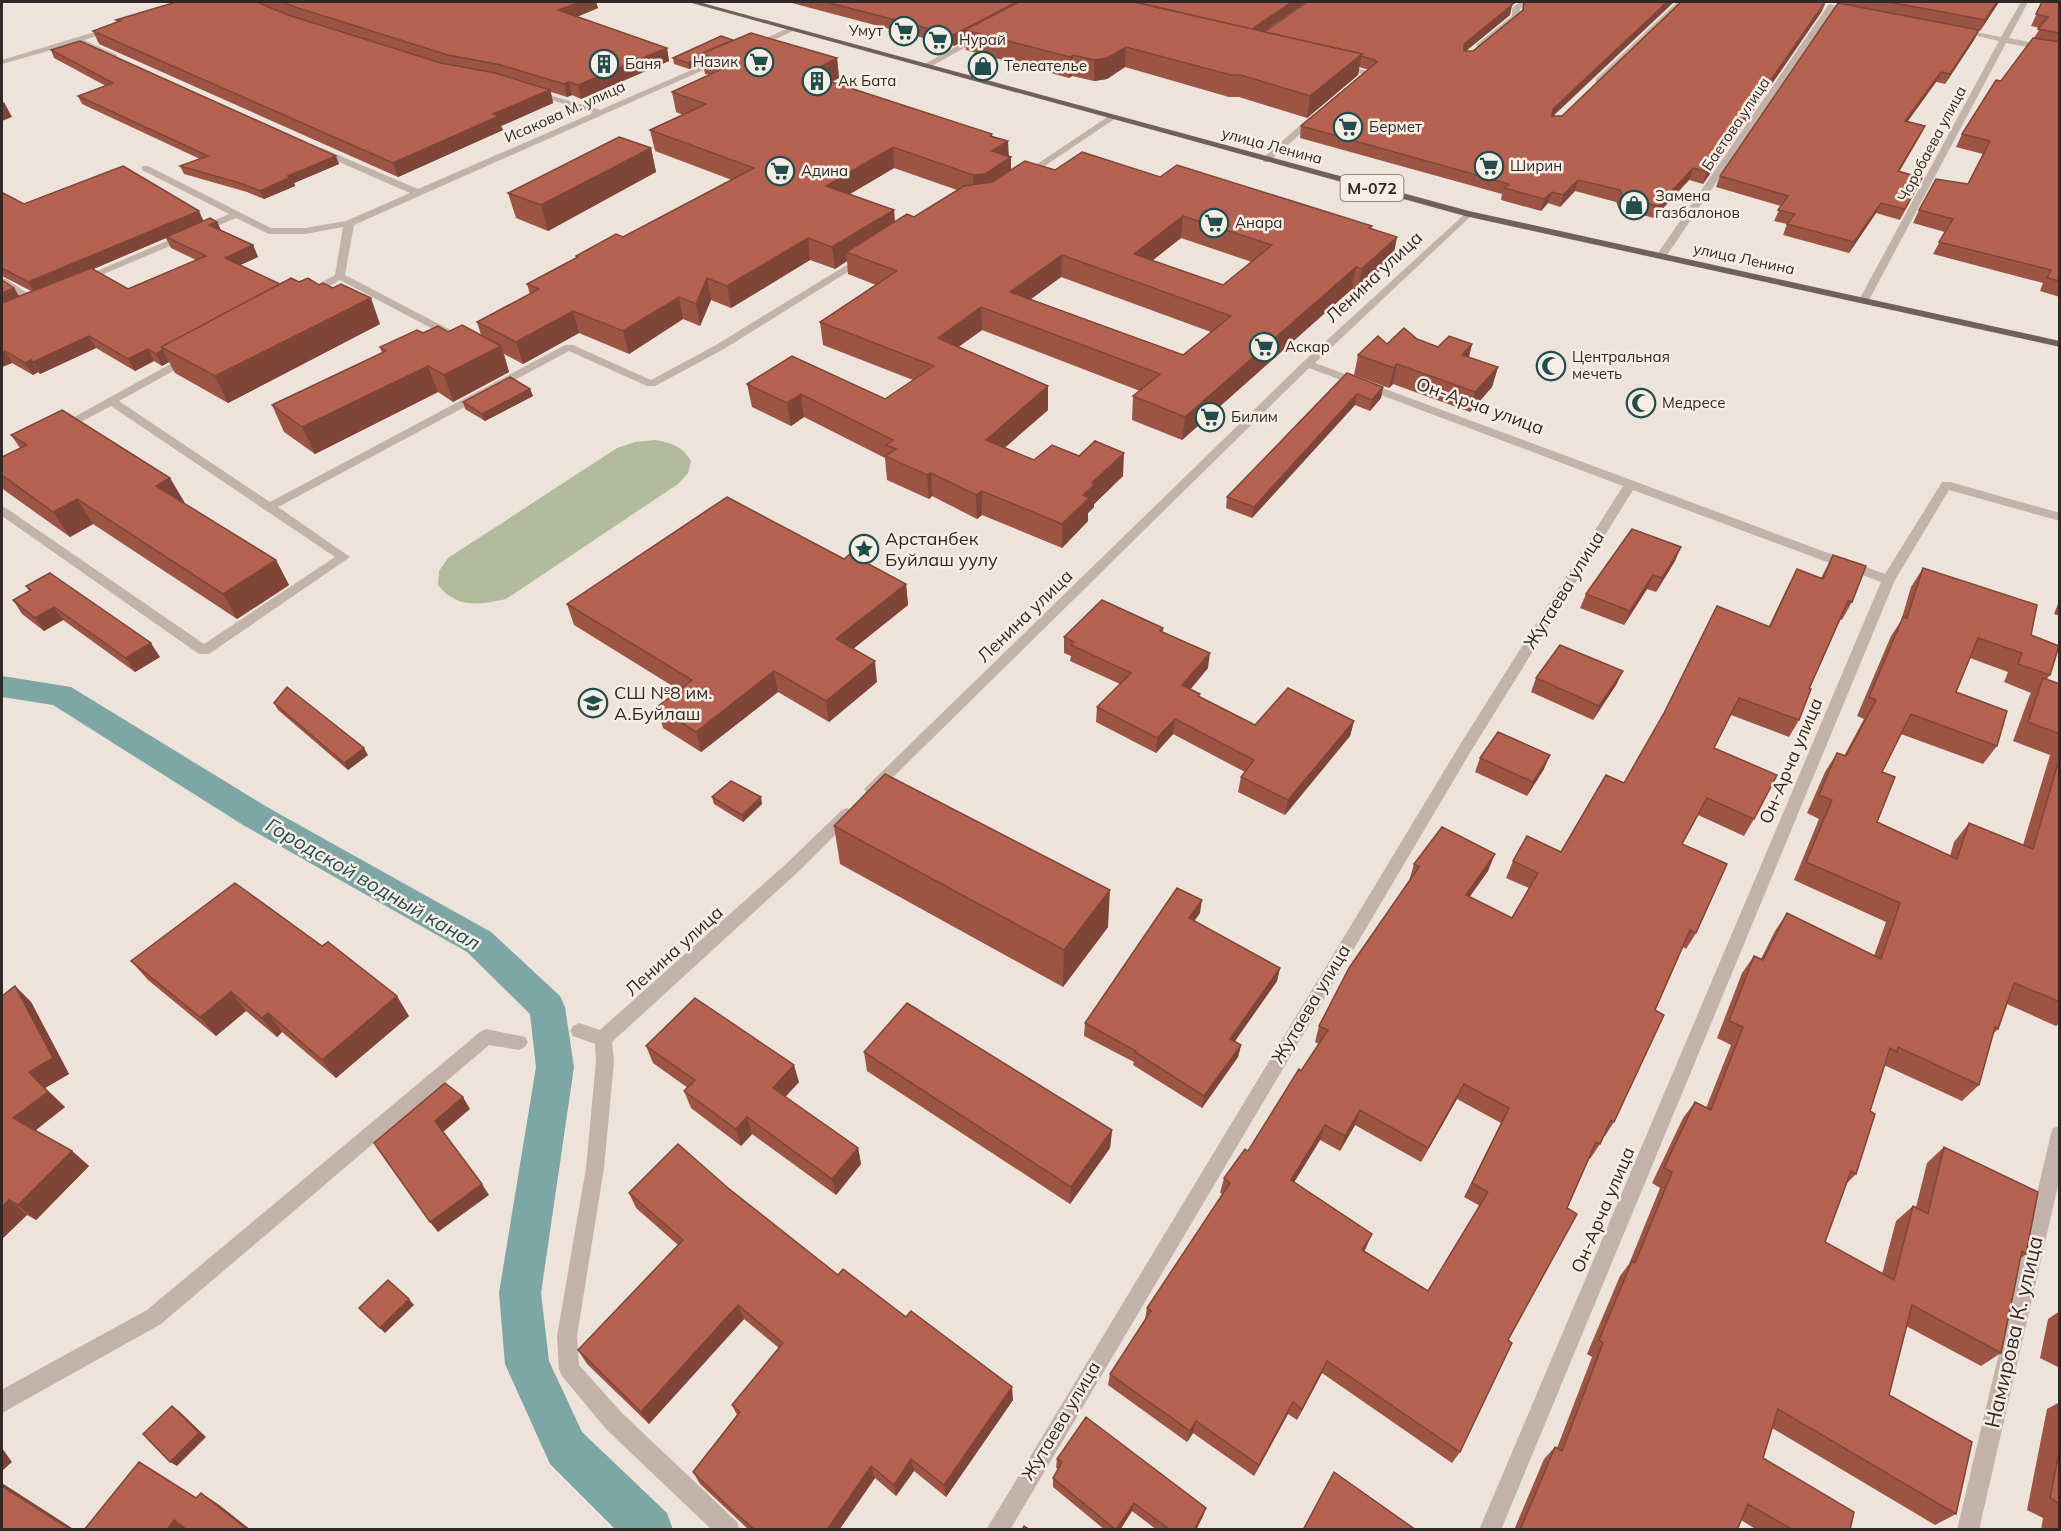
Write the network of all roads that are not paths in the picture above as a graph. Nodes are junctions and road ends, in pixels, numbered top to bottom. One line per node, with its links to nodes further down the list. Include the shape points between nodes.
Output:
1 (693, 2): 5 (main road, улица Ленина / М-072)
2 (1524, 2): 14 (street, via 1516,8 1516,17)
3 (1681, 2): 21 (street)
4 (2024, 2): 12 (street, Чоробаева улица)
5 (708, 3): 9 (main road, улица Ленина / М-072)
6 (1844, 8): 36 (street, Баетова улица, via 1827,5)
7 (122, 26): 11 (street)
8 (1948, 29): 12 (street)
9 (791, 30): 13 (street); 20 (main road, улица Ленина / М-072)
10 (993, 30): 20 (street)
11 (77, 40): 17 (street); 18 (street)
12 (2006, 40): 15 (street); 42 (street, Чоробаева улица)
13 (745, 50)
14 (1475, 50)
15 (2060, 51)
16 (735, 54): 25 (street, Исакова М. улица)
17 (120, 59)
18 (2, 62)
19 (1325, 63): 23 (street, via 1369,73)
20 (925, 66): 26 (main road, улица Ленина / М-072)
21 (1596, 84)
22 (524, 88): 25 (street)
23 (1350, 88)
24 (1323, 111): 28 (street)
25 (600, 113): 31 (street, Исакова М. улица)
26 (1112, 118): 28 (main road, улица Ленина / М-072); 30 (street)
27 (314, 147): 31 (street)
28 (1266, 160): 32 (main road, улица Ленина / М-072)
29 (145, 168): 33 (street, Исакова М. улица)
30 (1017, 180)
31 (418, 193): 34 (street, Исакова М. улица)
32 (1468, 214): 36 (main road, улица Ленина / М-072); 46 (street, Ленина улица)
33 (236, 215): 34 (street, Исакова М. улица, via 268,231 305,231); 39 (street)
34 (349, 224): 37 (street)
35 (869, 254): 50 (street, via 651,384 569,347 518,369)
36 (1661, 256): 42 (main road, улица Ленина / М-072)
37 (340, 276): 41 (street); 43 (street)
38 (2, 281): 40 (street, via 28,302)
39 (65, 287)
40 (44, 296)
41 (298, 299)
42 (1864, 300): 44 (main road, улица Ленина / М-072)
43 (462, 340)
44 (2060, 344)
45 (194, 356): 47 (street)
46 (1307, 364): 49 (street, Он-Арча улица); 55 (street, Ленина улица, via 793,867)
47 (111, 401): 48 (street); 50 (street)
48 (51, 433)
49 (1631, 483): 53 (street, Он-Арча улица); 60 (street, Жутаева улица, via 1466,747)
50 (269, 507): 51 (street, via 344,556 204,651)
51 (2, 511)
52 (2060, 517): 53 (street, via 1946,485)
53 (1888, 580): 61 (street, Он-Арча улица)
54 (579, 1031): 55 (street)
55 (603, 1039): 59 (street, via 605,1061 595,1168 567,1336 569,1369 614,1421)
56 (519, 1042): 58 (street, via 486,1037 154,1317)
57 (2060, 1134): 62 (street, Намирова К. улица)
58 (2, 1403)
59 (729, 1530)
60 (997, 1530)
61 (1490, 1530)
62 (1968, 1530)

